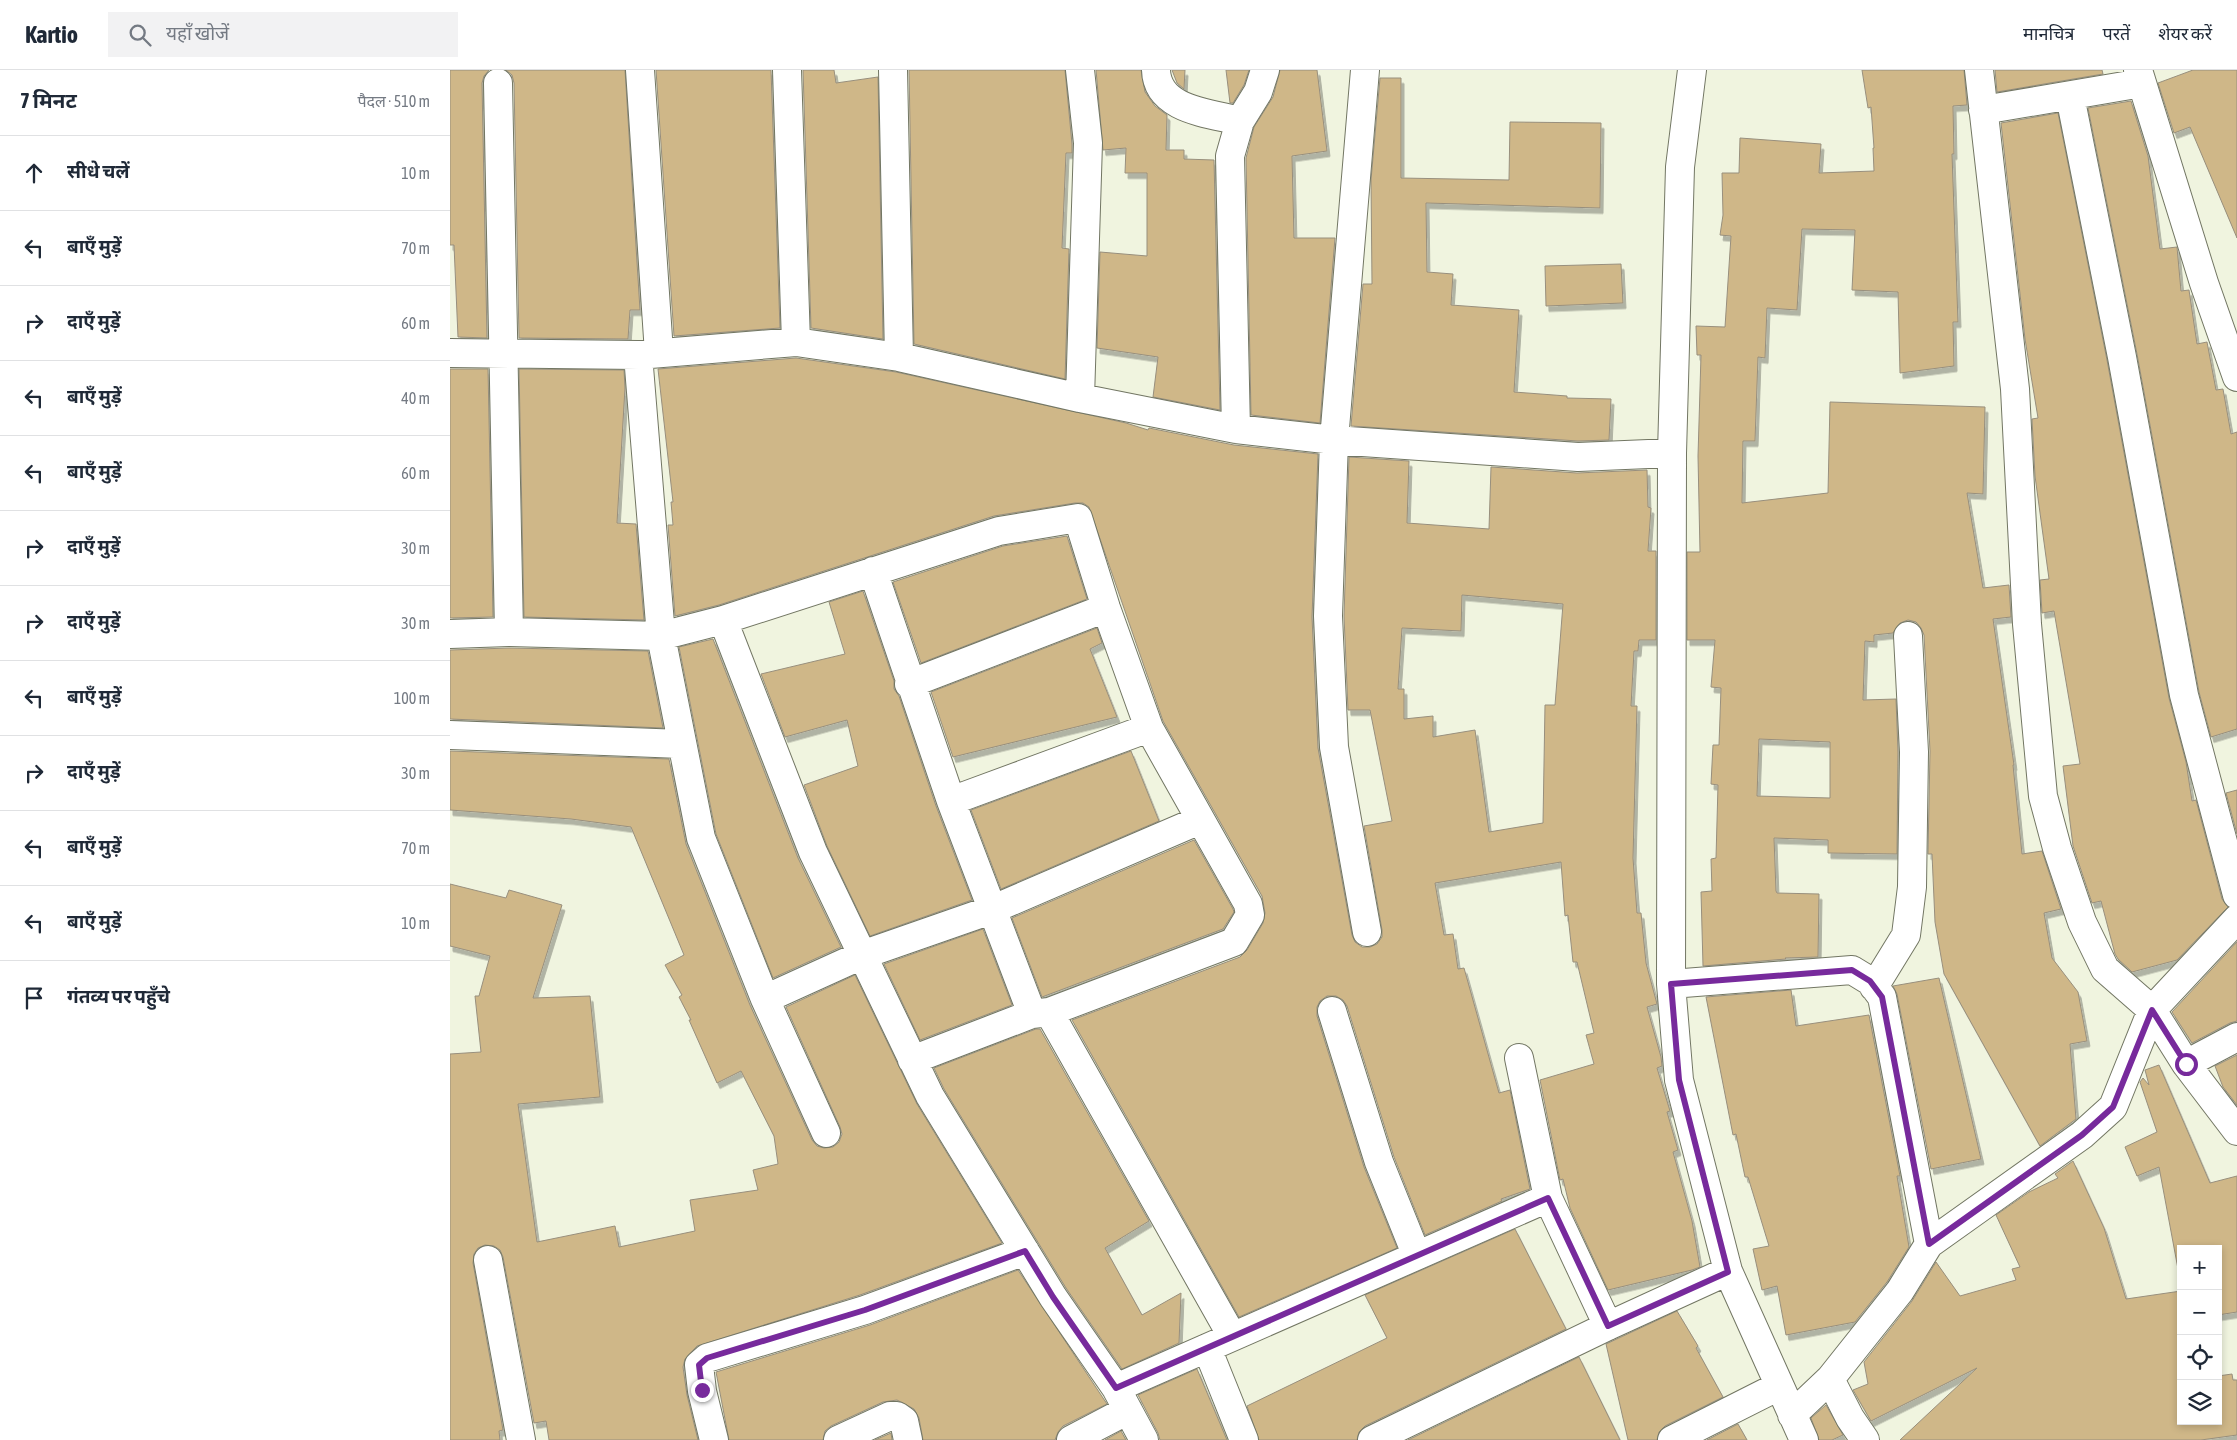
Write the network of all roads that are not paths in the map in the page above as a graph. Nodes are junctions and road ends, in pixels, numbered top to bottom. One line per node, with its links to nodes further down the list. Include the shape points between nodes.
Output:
1 (640, 70): 18 (street)
2 (787, 70): 15 (street)
3 (893, 70): 19 (street)
4 (1080, 70): 21 (street, via 1088,144)
5 (1156, 70): 14 (street, via 1156,81 1166,97 1188,108)
6 (1265, 70): 14 (street, via 1258,92)
7 (1364, 70): 23 (street)
8 (1692, 70): 24 (street, via 1680,167)
9 (1979, 70): 13 (street)
10 (2140, 77): 12 (street); 20 (street)
11 (498, 83): 17 (street)
12 (2070, 96): 13 (street); 38 (street, via 2184,695)
13 (1983, 110): 46 (street, via 2015,389 2027,624 2042,796 2082,922 2105,969)
14 (1240, 121): 22 (street, via 1230,156)
15 (796, 342): 18 (street); 19 (street)
16 (450, 353): 17 (street)
17 (503, 353): 18 (street); 28 (street)
18 (648, 354): 30 (street)
19 (899, 357): 21 (street)
20 (2237, 378)
21 (1080, 398): 22 (street)
22 (1236, 429): 23 (street)
23 (1334, 440): 24 (street, via 1578,457); 41 (street, via 1328,616 1334,746)
24 (1672, 453): 43 (street)
25 (873, 571): 26 (street, via 999,531 1078,518); 27 (street); 32 (street)
26 (1106, 608): 32 (street); 33 (street)
27 (723, 620): 30 (street); 42 (street, via 813,852)
28 (509, 632): 29 (street); 30 (street)
29 (450, 634)
30 (661, 636): 35 (street)
31 (1908, 636): 44 (street, via 1914,752 1912,886 1906,935)
32 (910, 684): 36 (street)
33 (1149, 728): 36 (street); 37 (street)
34 (450, 735): 35 (street)
35 (681, 744): 45 (street, via 701,838)
36 (951, 801): 39 (street)
37 (1200, 820): 39 (street); 48 (street, via 1248,904 1250,915 1234,942)
38 (2237, 895)
39 (991, 910): 42 (street); 48 (street)
40 (2237, 919): 46 (street)
41 (1367, 932)
42 (862, 955): 45 (street); 51 (street)
43 (1671, 984): 44 (street, via 1852,970); 60 (street, via 1679,1080)
44 (1874, 987): 56 (street, via 1882,997)
45 (766, 999): 54 (street)
46 (2152, 1010): 52 (street); 56 (street, via 2113,1107 2082,1135)
47 (1332, 1011): 58 (street, via 1379,1162)
48 (1040, 1013): 51 (street); 62 (street)
49 (2237, 1037): 52 (street)
50 (1519, 1058): 55 (street)
51 (912, 1060): 57 (street, via 930,1096)
52 (2186, 1064): 53 (street)
53 (2237, 1131)
54 (826, 1133)
55 (1548, 1198): 58 (street); 61 (street)
56 (1929, 1244): 64 (street, via 1900,1291)
57 (1025, 1251): 66 (street); 69 (street, via 865,1310 707,1358 699,1365)
58 (1416, 1254): 62 (street)
59 (488, 1260): 68 (street)
60 (1728, 1272): 61 (street); 65 (street)
61 (1608, 1326): 75 (street)
62 (1232, 1336): 63 (street)
63 (1207, 1348): 66 (street); 74 (street)
64 (1830, 1379): 67 (street); 78 (street)
65 (1779, 1386): 67 (street); 76 (street)
66 (1122, 1399): 72 (street); 73 (street)
67 (1792, 1415): 77 (street)
68 (521, 1440)
69 (714, 1440)
70 (838, 1440): 71 (street, via 890,1416 904,1421)
71 (908, 1440)
72 (1071, 1440)
73 (1144, 1440)
74 (1244, 1440)
75 (1372, 1440)
76 (1672, 1440)
77 (1804, 1440)
78 (1865, 1440)

